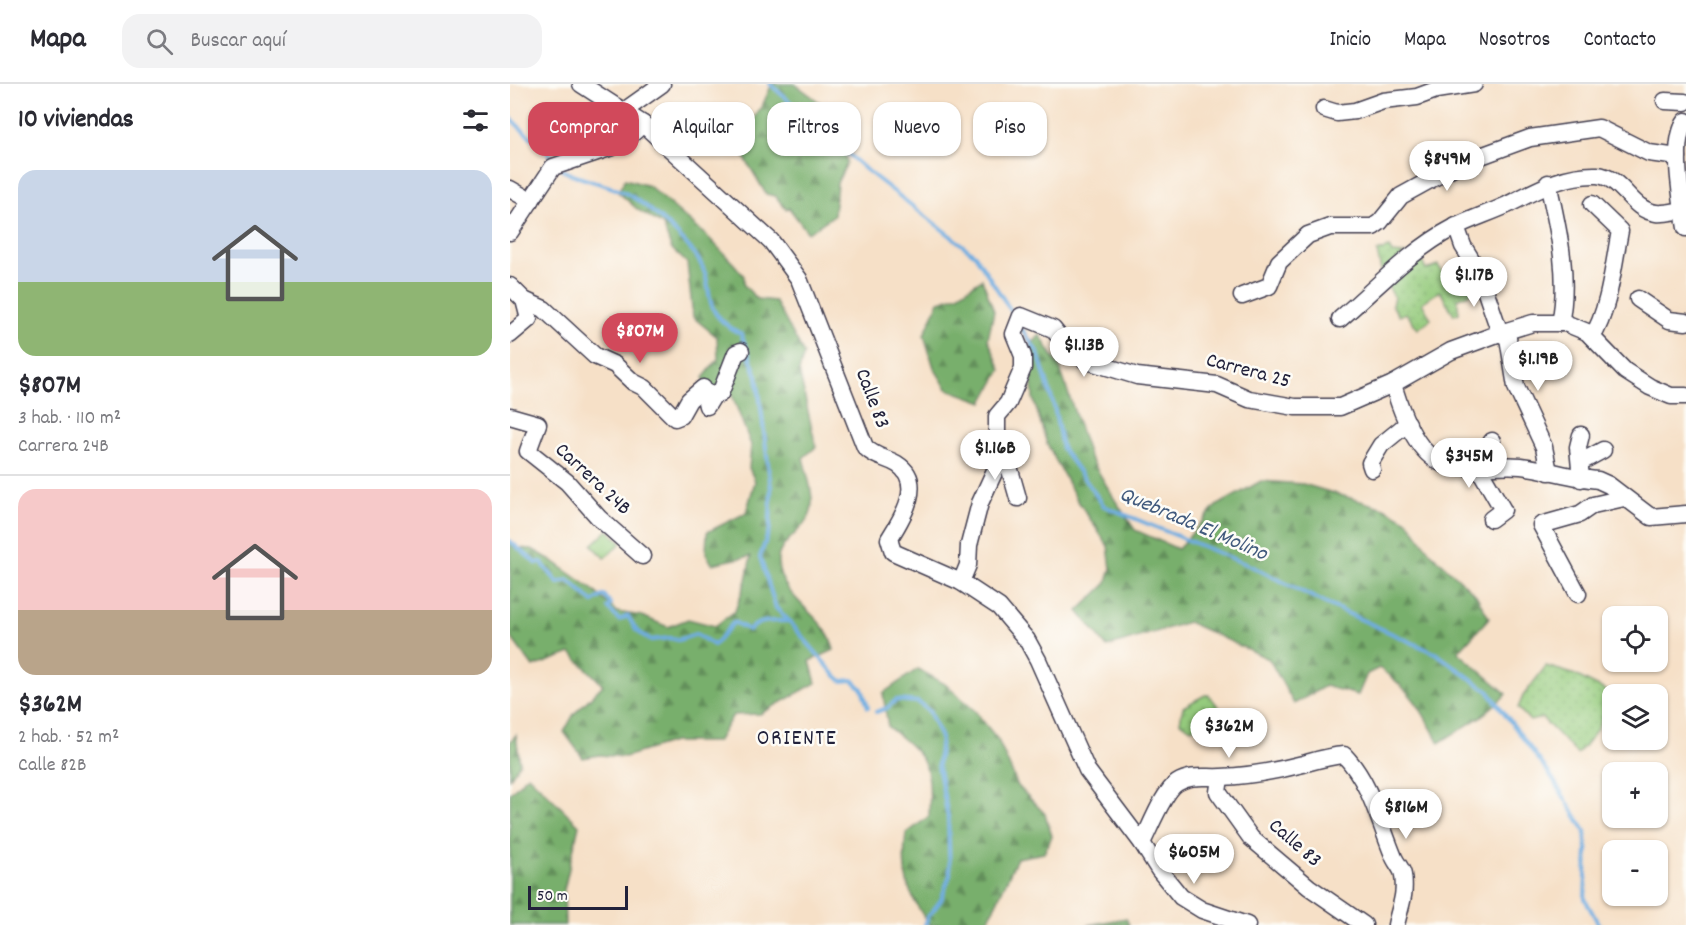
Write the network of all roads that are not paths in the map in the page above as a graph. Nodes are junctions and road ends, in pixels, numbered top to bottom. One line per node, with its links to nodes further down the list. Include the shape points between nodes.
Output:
1 (581, 84): 6 (street, Calle 83)
2 (662, 84): 7 (street)
3 (1474, 84): 8 (street, via 1383,101 1355,111)
4 (1665, 100): 5 (street)
5 (1686, 101)
6 (610, 102)
7 (637, 102)
8 (1324, 110)
9 (639, 121): 11 (street, Calle 83)
10 (1686, 121): 12 (street)
11 (644, 124): 16 (street, via 621,144 560,165); 50 (street, Calle 83, via 771,241 799,279 865,447 875,456 898,465 906,474 909,506 889,539 889,546 898,557)
12 (1678, 157): 13 (street); 23 (street, via 1649,153 1599,128 1530,138 1459,164 1401,196 1373,227 1330,227 1308,235 1279,262 1269,286)
13 (1683, 181): 18 (street)
14 (1548, 183): 18 (street, via 1600,176 1617,184 1641,209 1658,213); 19 (street); 28 (street, via 1561,245)
15 (510, 189): 16 (street)
16 (531, 201): 21 (street)
17 (1593, 204): 31 (street, via 1620,231 1620,247 1601,324)
18 (1684, 210): 20 (street)
19 (1456, 226): 26 (street, via 1417,252); 29 (street, via 1479,272)
20 (1686, 228)
21 (510, 232)
22 (510, 286): 25 (street)
23 (1242, 296)
24 (1638, 299): 27 (street, via 1669,320)
25 (524, 300): 30 (street, via 529,319); 32 (street, via 544,309 595,356 615,365 645,388 675,418 702,388 707,406 715,393 720,394 736,353)
26 (1340, 319)
27 (1686, 322)
28 (1560, 323): 29 (street, Carrera 25, via 1533,323); 31 (street, Carrera 25)
29 (1500, 333): 33 (street, Carrera 25, via 1451,351); 44 (street, via 1508,338 1516,387 1544,447)
30 (510, 335)
31 (1592, 337): 34 (street, Carrera 25, via 1634,376 1671,396)
32 (741, 351)
33 (1393, 384): 36 (street); 40 (street, Carrera 25, via 1340,406 1265,404 1216,385 1137,376 1087,361 1069,349 1053,329 1021,316 1014,334 1023,356 1023,368 998,416)
34 (1686, 396)
35 (510, 416): 49 (street, Carrera 24B, via 538,424 528,451 567,482 599,518)
36 (1408, 423): 41 (street, via 1437,461 1450,466); 42 (street, via 1381,445 1370,464)
37 (1581, 435): 43 (street)
38 (1492, 441): 41 (street)
39 (1603, 450): 43 (street)
40 (998, 452): 46 (street, via 1010,470); 50 (street, Carrera 25, via 997,466 980,503)
41 (1477, 465): 44 (street, via 1523,466); 48 (street, via 1503,510)
42 (1372, 469)
43 (1581, 470): 44 (street); 45 (street)
44 (1549, 472)
45 (1622, 496): 47 (street, via 1651,516); 51 (street, via 1541,525)
46 (1018, 498)
47 (1686, 514)
48 (1491, 519)
49 (642, 556)
50 (961, 582): 53 (street, Calle 83, via 999,607 1027,640 1087,770)
51 (1578, 594)
52 (1220, 778): 53 (street, via 1202,775 1177,782); 55 (street, Calle 83, via 1218,792 1251,838 1309,887); 56 (street, via 1344,755 1370,795 1403,874 1405,899)
53 (1142, 843): 54 (street, Calle 83, via 1181,897 1202,910)
54 (1247, 925)
55 (1365, 925)
56 (1396, 925)

